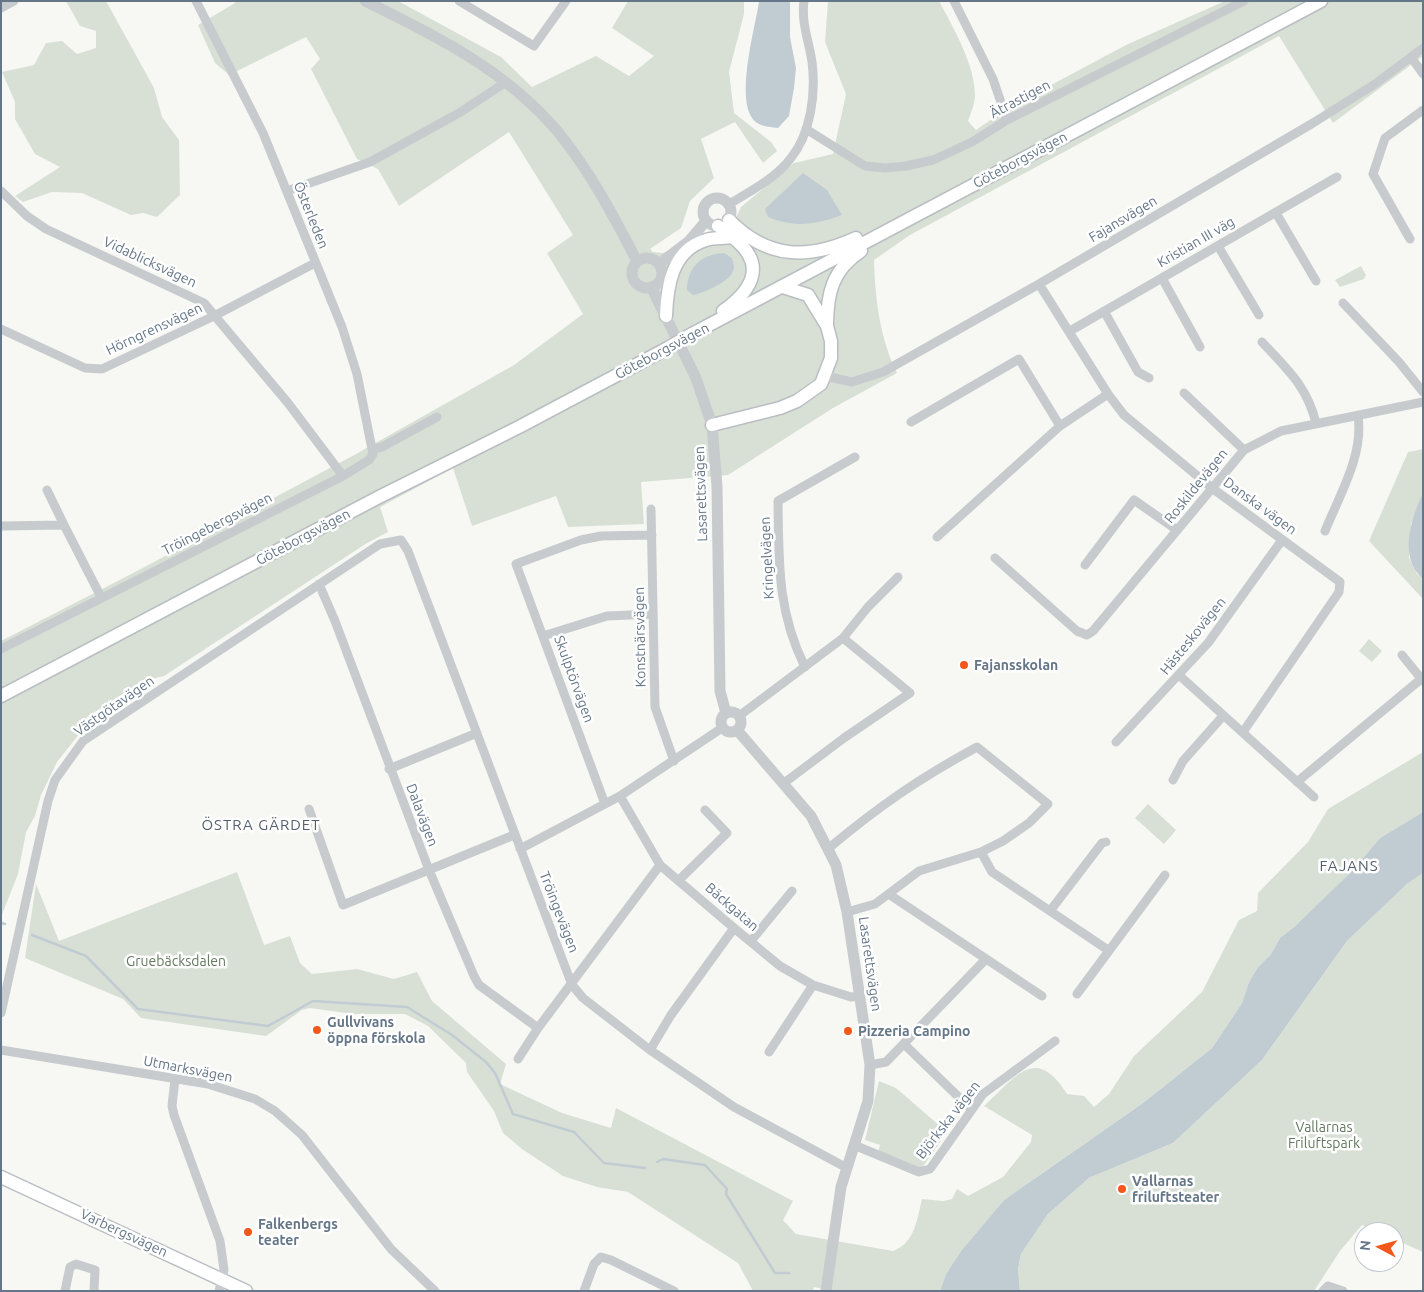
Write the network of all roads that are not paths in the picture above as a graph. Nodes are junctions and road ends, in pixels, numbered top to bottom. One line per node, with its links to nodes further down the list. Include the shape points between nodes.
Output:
1 (14, 1): 10 (street)
2 (196, 1): 20 (street, Österleden, via 263,133)
3 (365, 1): 14 (street, Lasarettsvägen, via 452,46)
4 (458, 1): 5 (street, via 534,46)
5 (566, 1)
6 (804, 1): 17 (street, via 804,27 812,61 813,85)
7 (954, 1): 16 (street, via 993,79)
8 (1244, 1): 16 (street, Ätrastigen)
9 (1321, 1): 21 (main road, Göteborgsvägen)
10 (1, 8)
11 (1423, 48): 12 (street, Fajansvägen)
12 (1411, 57): 13 (street); 34 (street, Fajansvägen, via 1314,124)
13 (1423, 74)
14 (506, 82): 20 (street, via 459,113 370,162); 29 (street, Lasarettsvägen, via 542,114 576,156)
15 (1423, 110): 27 (street, via 1384,138 1373,174)
16 (1007, 120): 17 (street, Ätrastigen, via 934,160 885,168 865,166)
17 (806, 129): 22 (street, via 792,158 783,167)
18 (1337, 178): 23 (street, Kristian III väg)
19 (1, 190): 40 (street, Vidablicksvägen, via 27,216 46,229 194,297 204,303)
20 (287, 191): 30 (street, Österleden)
21 (958, 193): 24 (main road, Göteborgsvägen); 42 (main road, via 954,202 871,245 839,270 831,288)
22 (729, 204): 25 (street, via 731,212); 25 (street, via 721,198 710,199 703,210)
23 (1276, 213): 28 (street, Kristian III väg); 33 (street)
24 (918, 214): 25 (main road, via 902,214 842,245 800,252 779,251 760,245); 36 (main road, Göteborgsvägen)
25 (718, 223): 26 (main road); 31 (street)
26 (733, 237): 41 (main road, via 708,239 685,254 670,278); 45 (main road, via 751,256 753,270 749,286 734,303)
27 (1410, 239)
28 (1218, 246): 32 (street, Kristian III väg); 39 (street)
29 (637, 261): 31 (street, via 650,258); 35 (street, Lasarettsvägen, via 632,269 633,278 642,287)
30 (315, 263): 40 (street, Hörngrensvägen); 60 (street, Österleden, via 342,327 357,374)
31 (659, 264): 35 (street, via 661,279)
32 (1162, 278): 38 (street, Kristian III väg); 47 (street)
33 (1316, 281)
34 (1039, 284): 44 (street, Danska vägen); 48 (street, Fajansvägen, via 872,377 852,382)
35 (651, 287): 41 (street, Lasarettsvägen)
36 (783, 287): 42 (main road, via 808,295); 45 (main road, Göteborgsvägen)
37 (1343, 303): 50 (street)
38 (1104, 311): 44 (street, Kristian III väg); 49 (street, via 1138,372)
39 (1259, 315)
40 (214, 316): 43 (street, Hörngrensvägen, via 102,369 93,370); 63 (street, Vidablicksvägen, via 288,403)
41 (666, 316): 58 (street, Lasarettsvägen, via 696,378)
42 (827, 326): 48 (main road, via 832,352)
43 (1, 330)
44 (1070, 331): 52 (street, Danska vägen)
45 (691, 332): 88 (main road, Göteborgsvägen, bridge, via 519,428 379,496)
46 (1262, 342): 57 (street, via 1304,391 1311,402)
47 (1200, 347)
48 (825, 376): 58 (main road, via 821,384 797,402)
49 (1149, 378)
50 (1423, 392)
51 (1184, 393): 61 (street)
52 (1108, 394): 59 (street); 64 (street, Danska vägen, via 1140,430)
53 (1423, 402): 54 (street, Roskildevägen)
54 (1358, 416): 57 (street, Roskildevägen); 70 (street, via 1358,448)
55 (437, 417): 60 (street, Tröingebergsvägen)
56 (911, 422): 59 (street, via 1019,359)
57 (1316, 423): 61 (street, Roskildevägen, via 1281,431)
58 (712, 425): 89 (street, Lasarettsvägen, via 717,486 720,691)
59 (1060, 426): 72 (street)
60 (373, 449): 63 (street, Tröingebergsvägen, via 369,460)
61 (1244, 450): 64 (street, Roskildevägen)
62 (855, 457): 85 (street, Kringelvägen, via 778,501 781,597)
63 (343, 476): 79 (street, Tröingebergsvägen)
64 (1212, 488): 69 (street, Roskildevägen); 74 (street, Danska vägen)
65 (46, 490): 67 (street)
66 (651, 509): 71 (street, Konstnärsvägen)
67 (64, 525): 68 (street); 79 (street)
68 (1, 526)
69 (1178, 530): 75 (street, Roskildevägen, via 1087,635 1077,631); 76 (street, via 1134,500)
70 (1325, 532)
71 (652, 535): 80 (street, Konstnärsvägen); 81 (street, Skulptörvägen, via 601,536 581,540 516,564)
72 (937, 537)
73 (401, 540): 78 (street, Västgötavägen, via 380,544); 95 (street, Tröingevägen)
74 (1282, 540): 86 (street, Hästeskovägen, via 1208,643); 94 (street, Danska vägen, via 1340,582 1340,592)
75 (995, 558)
76 (1085, 565)
77 (898, 577): 82 (street)
78 (319, 584): 98 (street, Dalavägen); 129 (street, Västgötavägen, via 102,727 83,741 64,766 48,801)
79 (101, 597): 83 (street, Tröingebergsvägen)
80 (653, 614): 81 (street, via 607,616); 97 (street, Konstnärsvägen, via 655,707)
81 (543, 636): 104 (street, Skulptörvägen)
82 (843, 638): 85 (street); 101 (street, via 910,693)
83 (1, 649)
84 (1402, 655): 87 (street)
85 (805, 667): 90 (street)
86 (1180, 676): 91 (street); 96 (street, Hästeskovägen)
87 (1422, 679): 100 (street)
88 (1, 696)
89 (726, 713): 90 (street, via 734,712); 92 (street, Lasarettsvägen, via 721,720)
90 (739, 716): 93 (street, via 741,724)
91 (1223, 716): 94 (street); 99 (street, via 1184,761)
92 (722, 728): 93 (street, via 730,732); 97 (street)
93 (737, 730): 101 (street, Lasarettsvägen)
94 (1244, 732): 100 (street)
95 (477, 733): 98 (street); 107 (street, Tröingevägen)
96 (1116, 742)
97 (674, 761): 102 (street)
98 (390, 769): 113 (street, Dalavägen)
99 (1173, 780)
100 (1297, 782): 103 (street)
101 (784, 783): 109 (street, Lasarettsvägen, via 811,816)
102 (620, 796): 104 (street); 112 (street, Bäckgatan)
103 (1314, 797)
104 (605, 804): 110 (street)
105 (309, 809): 113 (street, via 344,905)
106 (705, 810): 115 (street, via 727,833)
107 (514, 835): 110 (street, Tröingevägen); 113 (street)
108 (1106, 842): 119 (street)
109 (829, 848): 111 (street, via 876,808 911,784 978,747 1048,804 1029,824); 118 (street, Lasarettsvägen)
110 (520, 849): 124 (street, Tröingevägen)
111 (981, 852): 117 (street, via 919,870); 119 (street, via 992,872)
112 (660, 865): 115 (street, Bäckgatan); 124 (street)
113 (429, 870): 130 (street, Dalavägen, via 479,985)
114 (1165, 876): 122 (street)
115 (679, 880): 120 (street, Bäckgatan)
116 (792, 891): 121 (street)
117 (890, 895): 118 (street, via 868,907); 123 (street)
118 (848, 912): 127 (street, Lasarettsvägen)
119 (1050, 912): 122 (street)
120 (734, 928): 121 (street, Bäckgatan); 134 (street, via 671,1015)
121 (751, 941): 125 (street, Bäckgatan, via 780,966)
122 (1108, 950): 126 (street)
123 (986, 958): 128 (street); 132 (street)
124 (572, 985): 130 (street); 134 (street, Tröingevägen, via 583,998)
125 (813, 985): 127 (street, Bäckgatan, via 851,997); 135 (street)
126 (1076, 994)
127 (859, 996): 137 (street, Lasarettsvägen)
128 (1042, 996)
129 (1, 1013)
130 (538, 1028): 136 (street)
131 (1056, 1041): 139 (street, Björkska vägen, via 996,1083)
132 (904, 1044): 137 (street, via 886,1062); 139 (street)
133 (1, 1050): 138 (street, Utmarksvägen)
134 (650, 1050): 141 (street, Tröingevägen, via 734,1107)
135 (768, 1052)
136 (518, 1059)
137 (870, 1065): 140 (street, Lasarettsvägen, via 868,1101)
138 (175, 1079): 143 (street, via 174,1115 220,1241 224,1259); 147 (street, Utmarksvägen, via 246,1095 286,1120 302,1135 391,1249)
139 (971, 1109): 140 (street, Björkska vägen, via 930,1170 920,1172)
140 (854, 1145): 141 (street, Lasarettsvägen)
141 (847, 1168): 150 (street, Lasarettsvägen, via 835,1222)
142 (1, 1176): 143 (main road, Varbergsvägen)
143 (221, 1285): 146 (main road, Varbergsvägen)
144 (65, 1291): 145 (street, via 68,1271 76,1264 95,1270)
145 (94, 1291)
146 (246, 1291)
147 (435, 1291)
148 (584, 1291): 149 (street, via 596,1259 605,1257)
149 (674, 1291)
150 (826, 1291)
151 (1323, 1291): 152 (street, via 1332,1285)
152 (1343, 1291)

